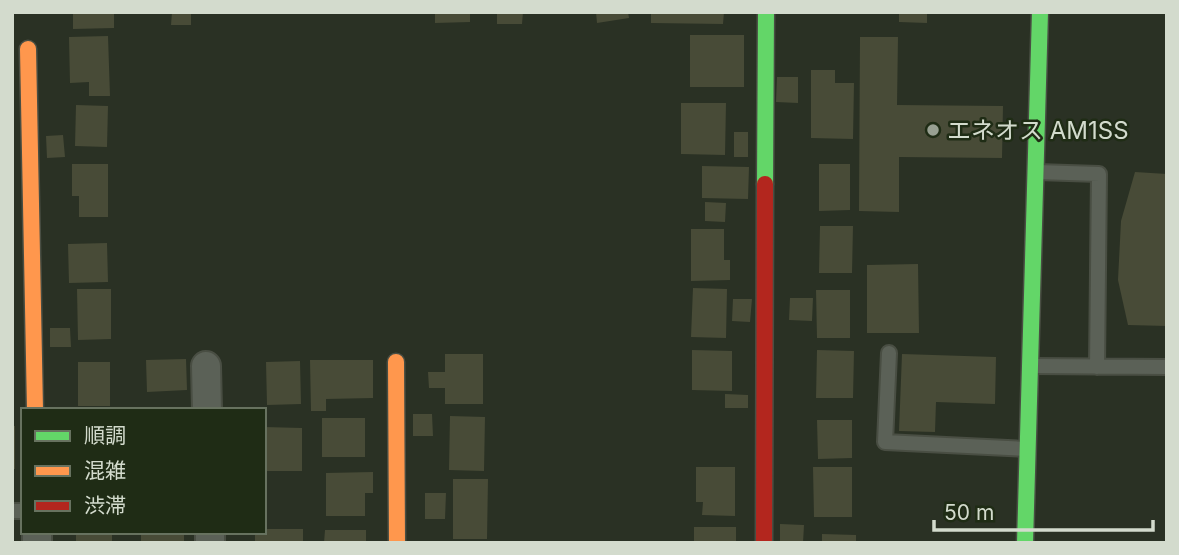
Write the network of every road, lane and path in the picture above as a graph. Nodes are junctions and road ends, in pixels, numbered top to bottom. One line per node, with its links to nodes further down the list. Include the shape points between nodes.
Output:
1 (766, 12): 15 (street)
2 (1040, 12): 4 (street)
3 (28, 49): 11 (street)
4 (1035, 172): 8 (street); 9 (lane, via 1099,174)
5 (889, 353): 13 (lane, via 885,442)
6 (397, 362): 14 (street)
7 (206, 366): 12 (street)
8 (1030, 366): 9 (lane); 13 (street)
9 (1097, 367): 10 (lane)
10 (1167, 367)
11 (35, 408)
12 (207, 408)
13 (1028, 449): 16 (street)
14 (397, 543)
15 (764, 543)
16 (1025, 543)

